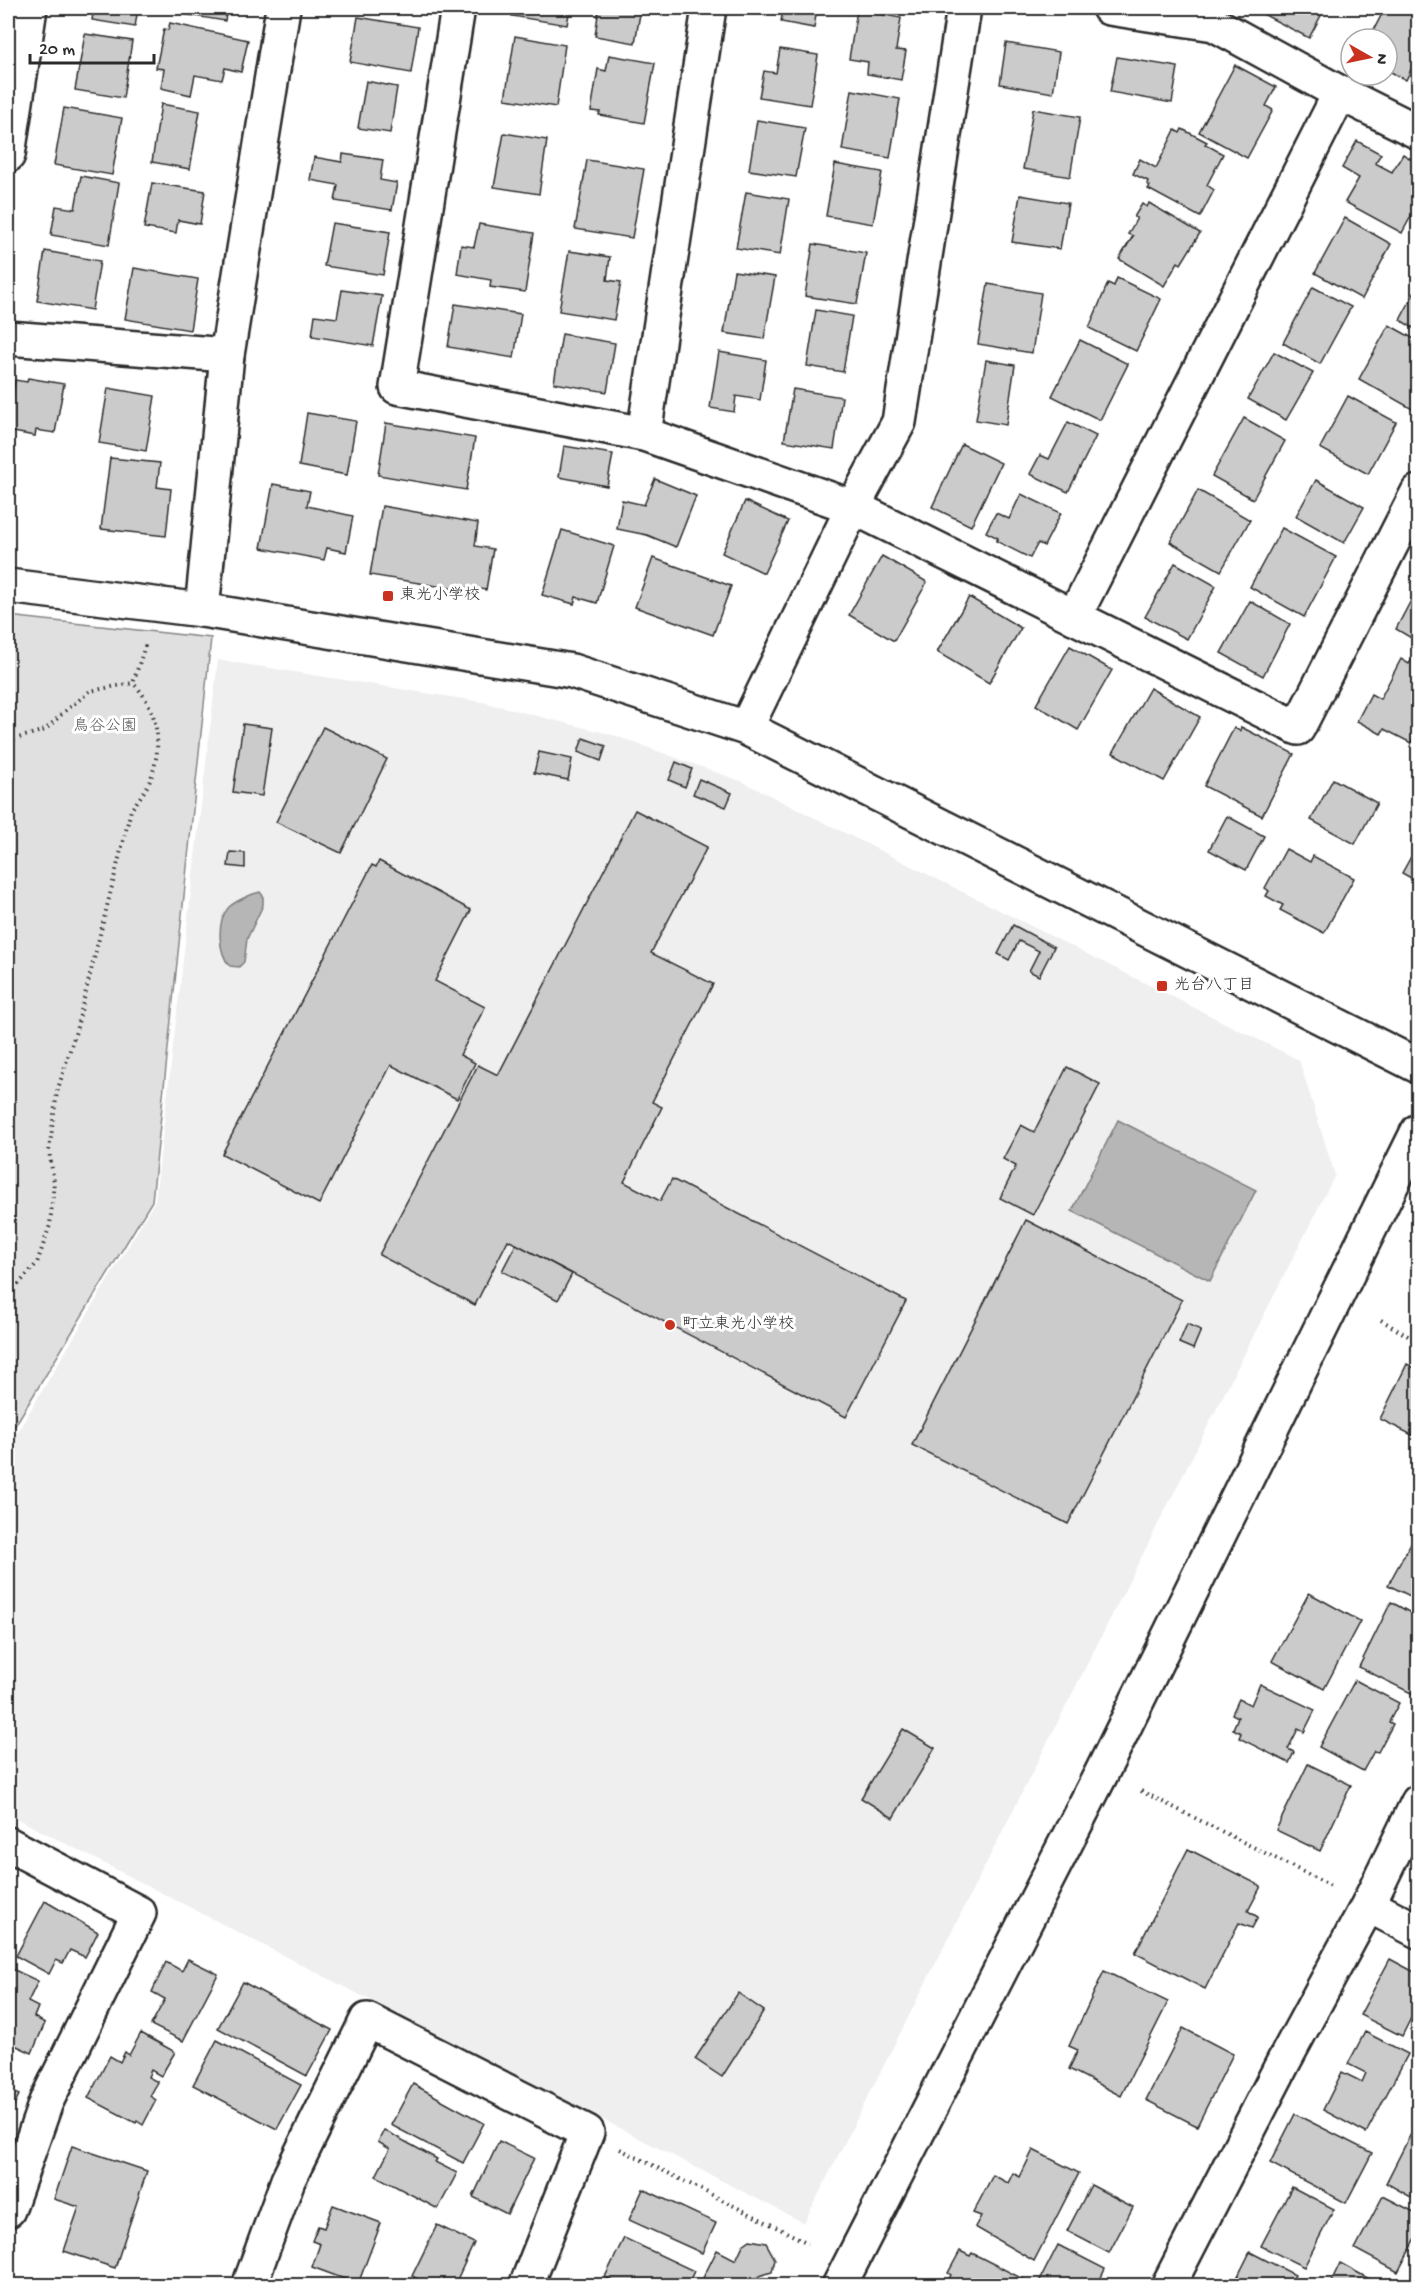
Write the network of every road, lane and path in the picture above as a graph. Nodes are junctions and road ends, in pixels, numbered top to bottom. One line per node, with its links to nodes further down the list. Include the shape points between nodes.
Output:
1 (30, 8): 10 (street)
2 (283, 8): 12 (street)
3 (458, 8): 13 (street, via 397,387)
4 (709, 8): 13 (street)
5 (964, 8): 15 (street, via 899,422)
6 (1109, 8): 7 (street)
7 (1215, 16): 8 (street)
8 (1340, 93): 9 (street); 18 (street)
9 (1419, 132)
10 (8, 155)
11 (8, 338): 12 (street)
12 (227, 355): 17 (street)
13 (644, 434): 15 (street)
14 (1419, 492): 18 (street, via 1298,728)
15 (854, 507): 18 (street); 21 (street)
16 (8, 586): 17 (street)
17 (202, 610): 21 (street, via 572,671)
18 (1074, 617)
19 (146, 643): 20 (path)
20 (133, 682): 22 (path, via 90,692 45,730); 25 (path, via 145,695 155,718 158,748 150,779 131,810 57,1092 49,1151 54,1182 50,1225 37,1263)
21 (746, 728): 23 (street)
22 (8, 741)
23 (1419, 1066)
24 (1419, 1131): 38 (street, via 1102,1772)
25 (8, 1292)
26 (1381, 1320): 27 (path)
27 (1419, 1342)
28 (1141, 1791): 31 (path)
29 (1419, 1802): 31 (street)
30 (8, 1844): 34 (street, via 139,1913 46,2102)
31 (1368, 1905): 32 (street); 39 (street)
32 (1419, 1931)
33 (587, 2132): 35 (path); 36 (street, via 367,2020 288,2180); 37 (street)
34 (8, 2210)
35 (808, 2243)
36 (249, 2286)
37 (526, 2286)
38 (839, 2286)
39 (1168, 2286)

